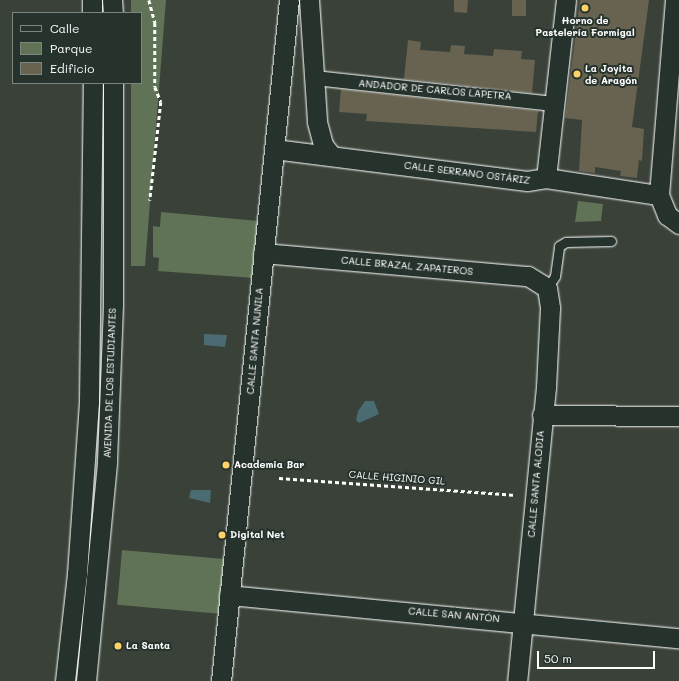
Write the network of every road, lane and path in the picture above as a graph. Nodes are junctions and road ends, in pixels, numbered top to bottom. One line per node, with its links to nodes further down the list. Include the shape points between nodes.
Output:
1 (92, 0): 8 (street)
2 (112, 0): 9 (street)
3 (149, 0): 18 (path, via 155,23 155,88 161,102)
4 (289, 0): 14 (street, CALLE SANTA NUNILA)
5 (309, 0): 10 (street)
6 (566, 0): 13 (street)
7 (675, 0): 17 (street)
8 (92, 12)
9 (112, 12)
10 (315, 78): 13 (street, ANDADOR DE CARLOS LAPETRA); 15 (street, via 319,136)
11 (93, 84): 30 (street, AVENIDA DE LOS ESTUDIANTES, via 89,402 77,574)
12 (113, 84): 31 (street, AVENIDA DE LOS ESTUDIANTES, via 113,303 107,453)
13 (554, 104): 16 (street)
14 (274, 149): 15 (street, CALLE SERRANO OSTÁRIZ); 21 (street, CALLE SANTA NUNILA)
15 (332, 156): 16 (street, CALLE SERRANO OSTÁRIZ, via 528,181)
16 (546, 178): 17 (street, CALLE SERRANO OSTÁRIZ)
17 (659, 195): 19 (street, via 667,215)
18 (150, 200)
19 (679, 224)
20 (611, 241): 22 (lane, via 566,242 559,246 554,276)
21 (264, 253): 22 (street, CALLE BRAZAL ZAPATEROS, via 528,276); 27 (street, CALLE SANTA NUNILA)
22 (547, 288): 23 (street, CALLE SANTA ALODIA, via 550,308)
23 (542, 415): 24 (street); 28 (street, CALLE SANTA ALODIA)
24 (679, 416)
25 (279, 478): 26 (path, CALLE HIGINIO GIL)
26 (514, 495)
27 (229, 595): 28 (street, CALLE SAN ANTÓN); 32 (street, CALLE SANTA NUNILA)
28 (522, 622): 29 (street, CALLE SAN ANTÓN); 33 (street, CALLE SANTA ALODIA)
29 (679, 638)
30 (65, 681)
31 (86, 681)
32 (221, 681)
33 (517, 681)

